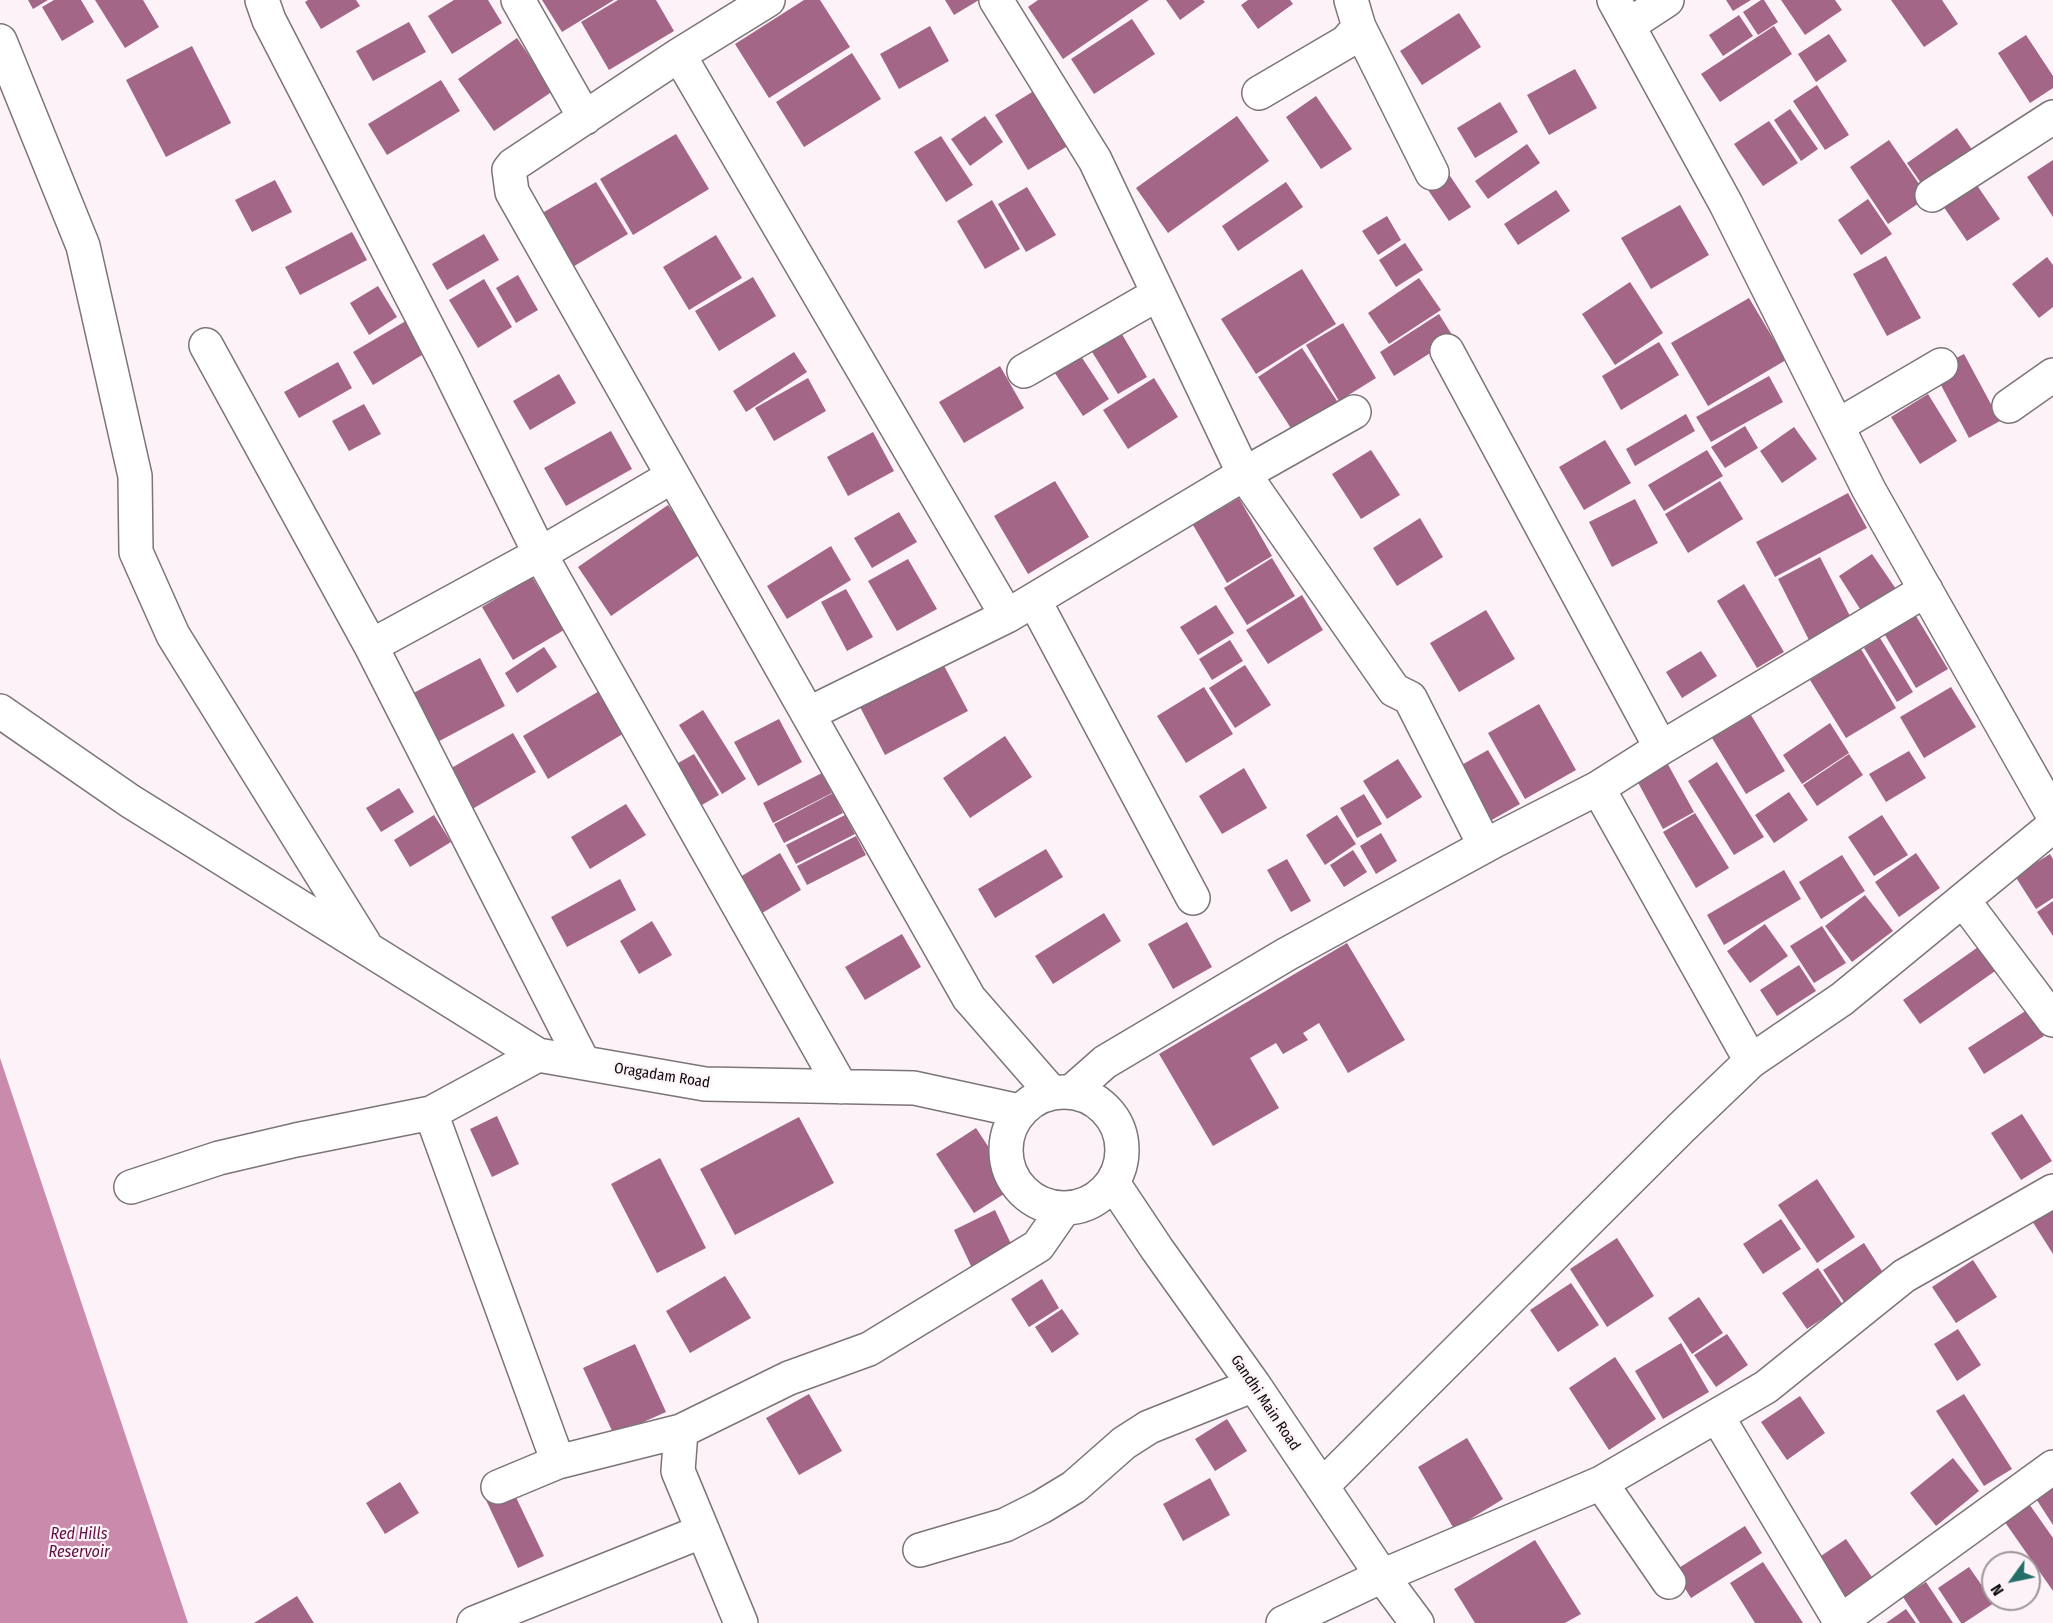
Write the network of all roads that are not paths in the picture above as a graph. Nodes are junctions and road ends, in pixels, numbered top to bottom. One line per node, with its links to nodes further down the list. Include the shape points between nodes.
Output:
1 (262, 0): 26 (street)
2 (518, 0): 12 (street)
3 (768, 0): 9 (street)
4 (996, 0): 15 (street, via 1095,160)
5 (1667, 0): 7 (street)
6 (1355, 13): 10 (street, via 1346,42); 13 (street)
7 (1622, 13): 23 (street, via 1726,204)
8 (0, 41): 39 (street, via 83,246 135,476 136,552 173,635)
9 (679, 55): 12 (street); 28 (street)
10 (1259, 93)
11 (2053, 117): 14 (street)
12 (585, 118): 25 (street, via 513,165 509,170 512,192)
13 (1432, 173)
14 (1932, 195)
15 (1158, 294): 19 (street); 24 (street)
16 (206, 345): 29 (street)
17 (1447, 351): 32 (street)
18 (1941, 365): 23 (street)
19 (1024, 370)
20 (2053, 375): 21 (street)
21 (2009, 406)
22 (1354, 412): 24 (street)
23 (1837, 426): 27 (street)
24 (1244, 474): 28 (street); 36 (street, via 1394,690 1410,698)
25 (673, 476): 26 (street); 31 (street)
26 (540, 554): 29 (street); 44 (street)
27 (1926, 590): 32 (street); 34 (street)
28 (1021, 608): 31 (street); 37 (street)
29 (371, 646): 43 (street)
30 (0, 711): 39 (street, Oragadam Road, via 130,801)
31 (808, 714): 45 (street, via 969,998)
32 (1661, 748): 33 (street)
33 (1598, 788): 36 (street); 42 (street)
34 (2053, 815)
35 (2053, 826): 38 (street)
36 (1485, 846): 45 (street, via 1287,954 1105,1062)
37 (1193, 898)
38 (1962, 900): 40 (street); 42 (street, via 1842,999)
39 (368, 950): 41 (street, Oragadam Road)
40 (2053, 1020)
41 (538, 1055): 43 (street, Oragadam Road); 47 (street)
42 (1751, 1061): 58 (street)
43 (583, 1062): 44 (street, Oragadam Road, via 705,1084)
44 (841, 1086): 46 (street, Oragadam Road, via 914,1088)
45 (1062, 1092): 46 (street, via 1034,1099); 48 (street, via 1089,1097 1106,1109 1117,1125 1122,1144 1121,1164)
46 (1020, 1111): 51 (street, via 1005,1145 1014,1182 1026,1196 1043,1206)
47 (430, 1113): 49 (street, via 219,1158); 55 (street)
48 (1113, 1183): 51 (street, via 1083,1207); 52 (street, Gandhi Main Road)
49 (131, 1187)
50 (2053, 1191): 53 (street, via 1904,1276 1766,1387)
51 (1063, 1210): 54 (street, via 1038,1246 869,1348 789,1378)
52 (1254, 1385): 58 (street, Gandhi Main Road); 61 (street, via 1149,1427 1124,1443 1074,1487 1005,1526)
53 (1717, 1416): 57 (street); 64 (street)
54 (681, 1431): 55 (street); 60 (street, via 678,1471)
55 (558, 1462): 59 (street)
56 (2053, 1467): 64 (street)
57 (1601, 1483): 62 (street); 63 (street)
58 (1322, 1486): 62 (street, Gandhi Main Road)
59 (498, 1487)
60 (703, 1531): 65 (street); 66 (street)
61 (920, 1550)
62 (1382, 1576): 67 (street); 68 (street, Gandhi Main Road)
63 (1669, 1582)
64 (1839, 1622)
65 (474, 1623)
66 (741, 1623)
67 (1283, 1623)
68 (1417, 1623)

